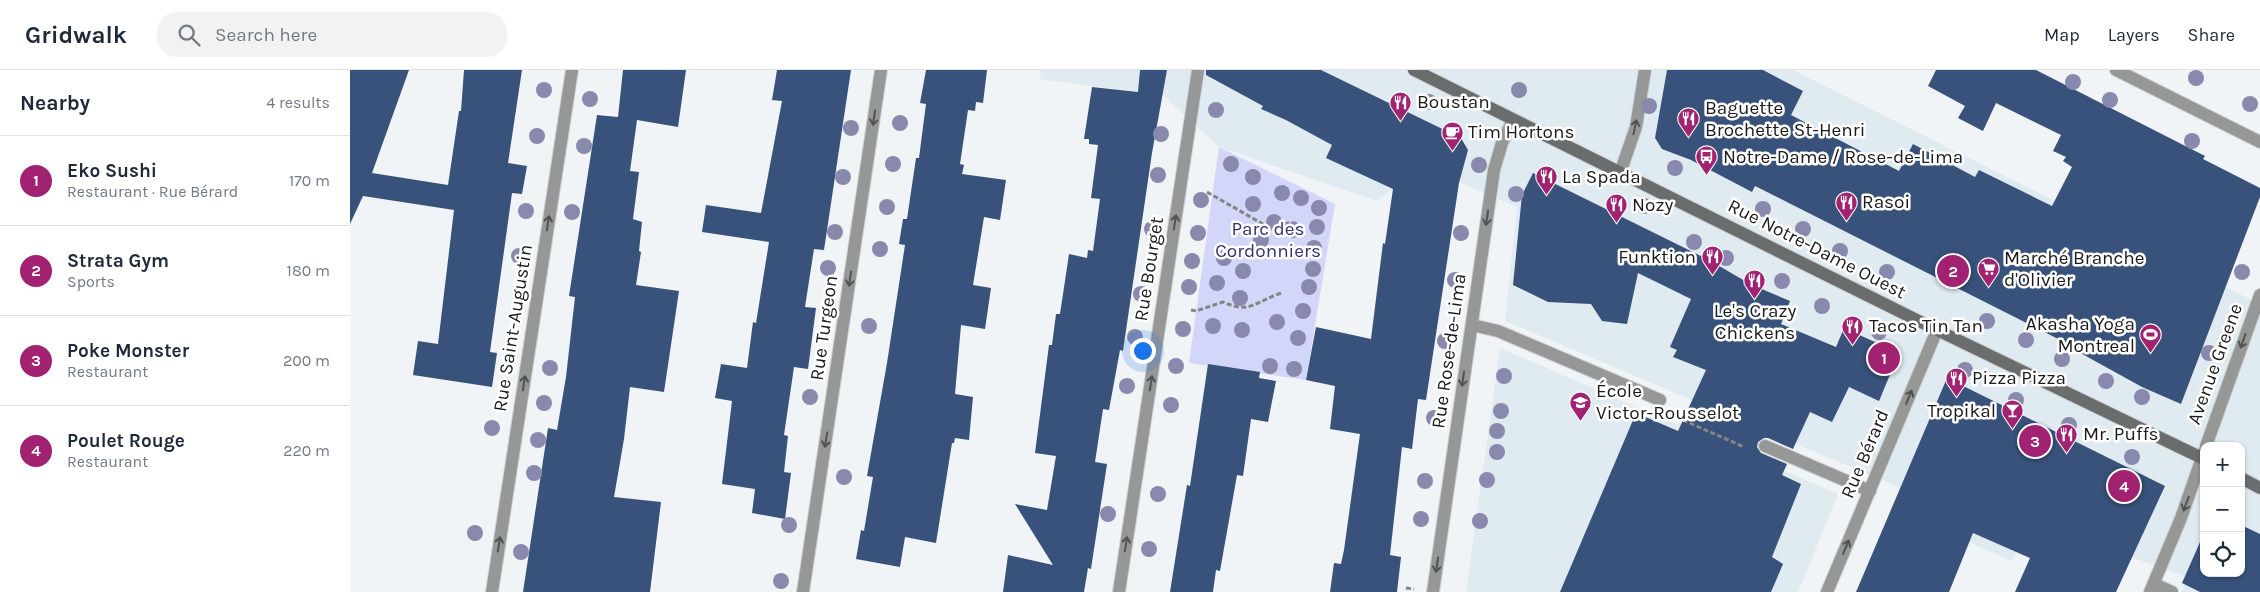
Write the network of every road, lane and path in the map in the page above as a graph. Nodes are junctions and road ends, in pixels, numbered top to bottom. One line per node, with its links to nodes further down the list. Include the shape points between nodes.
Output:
1 (572, 70): 28 (street, Rue Saint-Augustin, one-way to 1)
2 (881, 70): 29 (street, Rue Turgeon, one-way to 29)
3 (1198, 70): 30 (street, Rue Bourget, one-way to 3)
4 (1414, 70): 7 (main road, Rue Notre-Dame Ouest)
5 (1645, 70): 9 (street, one-way to 5, via 1636,127)
6 (2116, 70): 8 (street)
7 (1513, 120): 9 (main road, Rue Notre-Dame Ouest); 15 (street, Rue Rose-de-Lima, one-way to 15, via 1494,170)
8 (2260, 142)
9 (1620, 172): 16 (main road, Rue Notre-Dame Ouest)
10 (1207, 192): 11 (path, via 1275,231 1290,222)
11 (1299, 224)
12 (1282, 293): 14 (path, via 1248,308 1237,308 1223,302)
13 (2260, 295): 19 (street, Avenue Greene, one-way to 19)
14 (1191, 310)
15 (1472, 325): 17 (street, via 1498,331); 31 (street, Rue Rose-de-Lima, one-way to 31)
16 (1937, 330): 22 (main road, Rue Notre-Dame Ouest); 26 (street, Rue Bérard, one-way to 16)
17 (1660, 400)
18 (1676, 417): 21 (path)
19 (2207, 442)
20 (1765, 446): 26 (street)
21 (1749, 449)
22 (2200, 456)
23 (2200, 465): 27 (street, one-way to 27)
24 (2245, 480): 25 (main road)
25 (2260, 488)
26 (1870, 491): 32 (street, Rue Bérard, one-way to 26)
27 (2152, 588): 33 (street)
28 (492, 592)
29 (803, 592)
30 (1119, 592)
31 (1433, 592)
32 (1827, 592)
33 (2172, 592)

